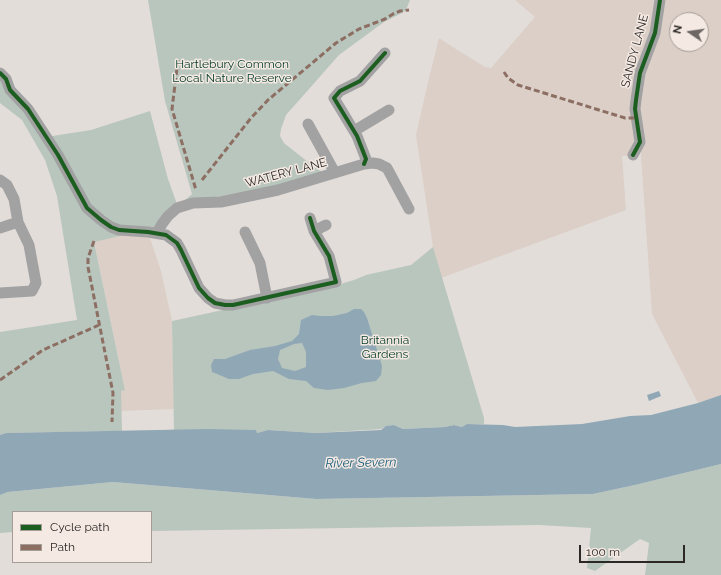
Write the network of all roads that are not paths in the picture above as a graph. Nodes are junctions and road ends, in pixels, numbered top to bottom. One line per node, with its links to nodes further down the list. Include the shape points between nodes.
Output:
1 (660, 0): 8 (street, SANDY LANE, via 655,33 640,73 635,109 640,142)
2 (385, 53): 7 (street, via 360,81 340,91 334,98)
3 (0, 73): 4 (street, via 6,79)
4 (5, 88): 19 (street, via 28,109 58,155 87,208 100,220 115,228)
5 (389, 110): 7 (street)
6 (308, 124): 10 (street)
7 (354, 131): 9 (street, via 366,159)
8 (633, 155)
9 (364, 164): 10 (street, WATERY LANE); 12 (street, WATERY LANE, via 379,164 387,168)
10 (335, 173): 19 (street, WATERY LANE, via 278,190 221,202 193,203 177,208)
11 (0, 180): 14 (street, via 7,185 14,200)
12 (409, 209)
13 (310, 218): 17 (street)
14 (18, 222): 16 (street); 20 (street, via 29,245 36,284 32,291)
15 (326, 225): 17 (street)
16 (0, 228)
17 (314, 231): 21 (street, via 329,256 336,282)
18 (245, 232): 21 (street, via 260,263)
19 (157, 233): 21 (street, via 166,235 177,243 199,288 215,303 233,305)
20 (0, 293)
21 (267, 298)

